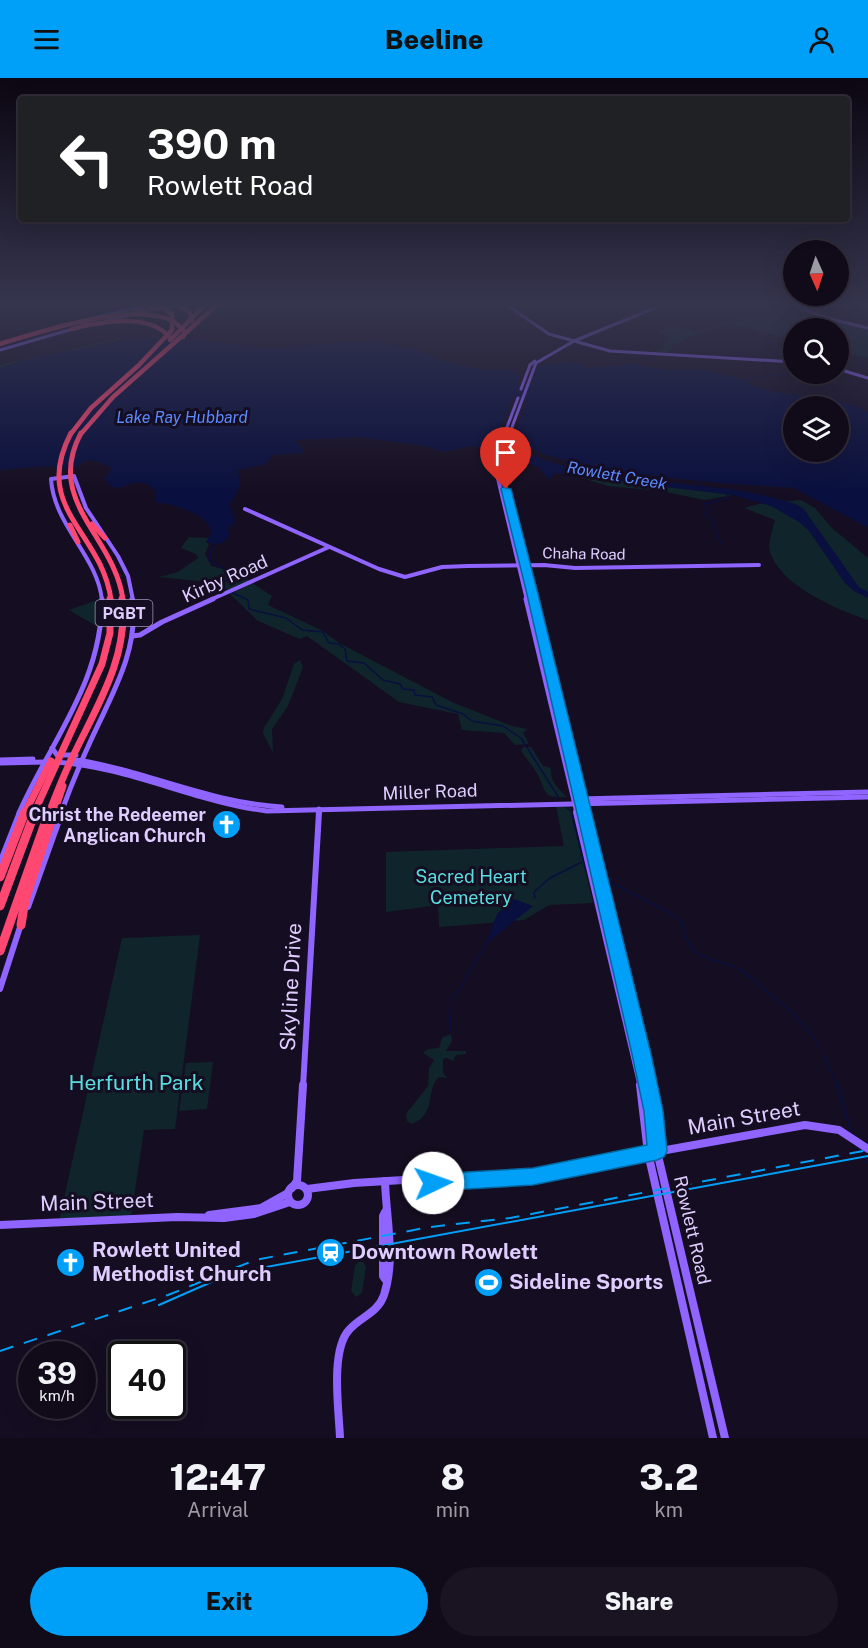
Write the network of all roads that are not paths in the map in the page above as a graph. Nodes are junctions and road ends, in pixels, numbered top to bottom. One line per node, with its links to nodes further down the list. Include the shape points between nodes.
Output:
1 (135, 368): 5 (highway)
2 (136, 368): 5 (highway)
3 (145, 368): 9 (highway, PGBT, via 89,421 75,445)
4 (531, 368): 8 (main road, Rowlett Road)
5 (130, 373): 10 (highway, PGBT, via 75,427 62,451)
6 (849, 373): 7 (main road)
7 (868, 379)
8 (519, 399): 15 (main road, Rowlett Road, via 495,463)
9 (70, 475): 12 (highway, via 87,517); 28 (highway, PGBT, via 79,511 116,569 124,614 113,671 74,752)
10 (58, 478): 13 (highway, via 56,496); 24 (highway, PGBT, via 66,510 104,572 111,609 102,664)
11 (244, 509): 14 (main road, Chaha Road)
12 (105, 538): 13 (main road, via 82,499 75,476 52,478 52,499); 21 (main road, via 118,555 130,584)
13 (78, 542): 24 (main road, via 99,583 100,635 88,677)
14 (329, 547): 15 (main road, Chaha Road, via 405,577 442,567); 18 (main road, Kirby Road)
15 (523, 565): 16 (main road, Chaha Road); 17 (main road, Rowlett Road); 19 (main road, Rowlett Road)
16 (759, 565)
17 (524, 581): 19 (main road); 22 (main road, Rowlett Road)
18 (234, 590): 20 (main road, Kirby Road)
19 (532, 590): 22 (main road, Rowlett Road)
20 (224, 594): 21 (main road, Kirby Road, via 140,636)
21 (132, 636): 23 (main road, via 124,668)
22 (565, 745): 30 (main road, Rowlett Road)
23 (86, 750): 24 (main road, via 76,755 54,754); 26 (main road)
24 (57, 751): 27 (highway, PGBT); 27 (main road)
25 (0, 761): 27 (main road, Miller Road)
26 (80, 762): 27 (main road, Miller Road); 28 (main road); 31 (main road, Miller Road, via 123,767 236,803)
27 (45, 767): 28 (main road, via 72,767); 32 (main road, via 19,814); 33 (highway); 34 (highway, PGBT)
28 (70, 772): 35 (highway, via 25,900); 36 (highway, PGBT, via 38,840)
29 (868, 794): 30 (main road, Miller Road)
30 (575, 800): 31 (main road, Miller Road); 39 (main road, Rowlett Road, via 651,1097); 40 (main road, Rowlett Road, via 642,1093)
31 (319, 808): 41 (main road, Skyline Drive)
32 (0, 863)
33 (0, 877)
34 (0, 906)
35 (21, 925): 37 (main road)
36 (0, 951)
37 (0, 989)
38 (868, 1149): 39 (main road, Main Street, via 844,1132 814,1124)
39 (657, 1151): 40 (main road, Main Street); 51 (main road, Rowlett Road)
40 (648, 1153): 42 (main road, Main Street, via 539,1176 433,1183); 50 (main road, Rowlett Road)
41 (298, 1170): 44 (main road, Skyline Drive, via 297,1181); 45 (main road, Skyline Drive)
42 (385, 1181): 43 (main road, Main Street); 49 (main road, via 385,1293 378,1307 351,1327 340,1345)
43 (328, 1185): 45 (main road, Main Street)
44 (290, 1190): 45 (main road, Main Street); 46 (main road); 47 (main road, Main Street, via 280,1200 256,1209)
45 (306, 1190): 46 (main road, Main Street, via 302,1203)
46 (290, 1202): 47 (main road, Main Street, via 244,1216)
47 (195, 1216): 48 (main road, Main Street)
48 (0, 1225)
49 (340, 1438)
50 (713, 1438)
51 (725, 1438)

